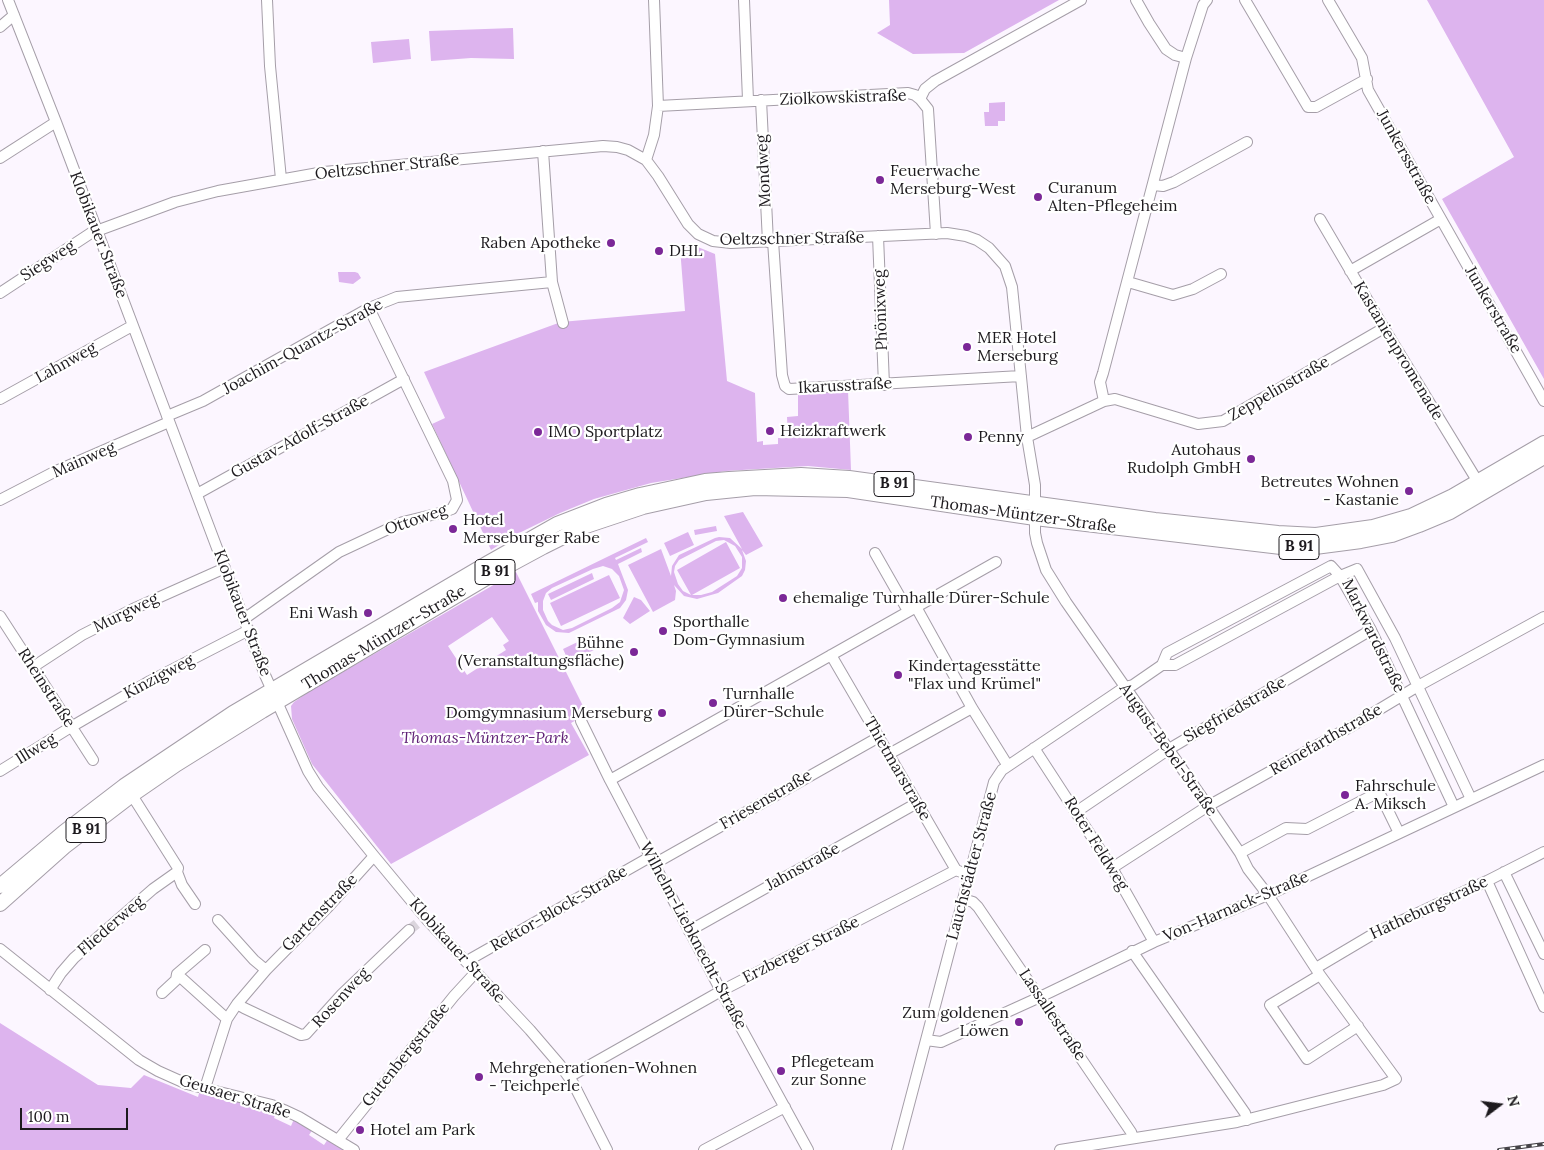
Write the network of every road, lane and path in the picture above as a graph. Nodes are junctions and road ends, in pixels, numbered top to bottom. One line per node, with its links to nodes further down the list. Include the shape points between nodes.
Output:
1 (8, 0): 10 (street, Klobikauer Straße)
2 (267, 0): 23 (street)
3 (654, 0): 17 (street)
4 (744, 0): 15 (street)
5 (1082, 0): 14 (street, via 935,80)
6 (1136, 0): 12 (street, via 1166,49)
7 (1245, 0): 13 (street, via 1308,107 1316,107)
8 (1328, 0): 13 (street, Junkersstraße, via 1362,58)
9 (1205, 2): 12 (street)
10 (14, 15): 11 (street); 18 (street, Klobikauer Straße)
11 (0, 27)
12 (1186, 58): 24 (street)
13 (1367, 79): 26 (street, Junkersstraße, via 1368,90)
14 (920, 99): 16 (street, Ziolkowskistraße, via 908,93); 28 (street, Ziolkowskistraße, via 928,109)
15 (748, 100): 16 (street, Ziolkowskistraße); 17 (street, Ziolkowskistraße)
16 (761, 100): 30 (street, Mondweg)
17 (658, 106): 22 (street)
18 (56, 122): 21 (street); 27 (street, Klobikauer Straße)
19 (1247, 142): 24 (street, via 1174,182)
20 (543, 151): 22 (street, Oeltzschner Straße, via 611,146 633,152); 23 (street, Oeltzschner Straße); 33 (street)
21 (0, 158)
22 (646, 160): 30 (street, Oeltzschner Straße, via 698,234 720,243)
23 (281, 179): 27 (street, Oeltzschner Straße, via 175,202)
24 (1153, 185): 34 (street)
25 (1320, 219): 31 (street, Kastanienpromenade)
26 (1441, 219): 31 (street, Junkersstraße); 45 (street, Junkerstraße)
27 (97, 232): 35 (street, Siegweg); 38 (street, Klobikauer Straße)
28 (936, 234): 29 (street, Oeltzschner Straße); 40 (street, Oeltzschner Straße, via 957,234 977,240 1005,266 1012,287)
29 (878, 236): 30 (street, Oeltzschner Straße); 42 (street, Phönixweg)
30 (771, 242): 42 (street, Ikarusstraße, via 785,386 795,390)
31 (1350, 270): 39 (street, Kastanienpromenade)
32 (1221, 274): 34 (street, via 1194,289 1172,295)
33 (552, 282): 36 (street, Joachim-Quantz-Straße, via 398,297); 37 (street)
34 (1128, 282): 44 (street, via 1100,382)
35 (0, 293)
36 (369, 308): 41 (street, Ottoweg); 46 (street, Joachim-Quantz-Straße)
37 (563, 323)
38 (132, 326): 43 (street, Lahnweg); 46 (street, Klobikauer Straße)
39 (1384, 328): 44 (street, Zeppelinstraße, via 1223,421 1198,424 1115,399); 50 (street, Kastanienpromenade)
40 (1021, 376): 42 (street, Ikarusstraße); 47 (street, Oeltzschner Straße)
41 (404, 379): 51 (street, Gustav-Adolf-Straße); 60 (street, Ottoweg, via 453,481 457,500 452,508 437,515 403,522 339,552)
42 (884, 385)
43 (0, 399)
44 (1104, 401): 47 (street, Zeppelinstraße)
45 (1544, 401)
46 (168, 419): 51 (street, Klobikauer Straße); 52 (street, Mainweg)
47 (1027, 437): 53 (street, Oeltzschner Straße)
48 (1544, 443): 50 (main road, Thomas-Müntzer-Straße / B 91)
49 (1544, 457): 53 (main road, Thomas-Müntzer-Straße / B 91, via 1450,512 1419,525 1392,535 1315,547 1281,546)
50 (1478, 482): 53 (main road, Thomas-Müntzer-Straße / B 91, via 1432,507 1390,523 1316,534)
51 (197, 494): 56 (street, Klobikauer Straße)
52 (0, 500)
53 (1035, 511): 68 (street, August-Bebel-Straße, via 1037,543 1046,570); 69 (main road, Thomas-Müntzer-Straße / B 91, via 848,490 705,481 640,495 557,524)
54 (875, 553): 58 (street)
55 (996, 562): 58 (street)
56 (225, 568): 60 (street, Klobikauer Straße); 66 (street, Murgweg, via 82,635)
57 (1340, 576): 63 (street, Markwardstraße); 65 (street, Lauchstädter Straße, via 1176,665); 65 (street, Lauchstädter Straße, via 1331,566 1167,653); 67 (street, Markwardstraße, via 1357,569)
58 (912, 609): 64 (street); 71 (street)
59 (0, 617): 66 (street, Rheinstraße)
60 (244, 619): 62 (street, Klobikauer Straße)
61 (1542, 622): 67 (street, Reinefarthstraße)
62 (249, 630): 69 (street, Klobikauer Straße); 73 (street, Kinzigweg, via 150,681)
63 (1371, 630): 70 (street, Markwardstraße); 76 (street, Siegfriedstraße)
64 (831, 655): 74 (street, Thietmarstraße); 82 (street)
65 (1162, 665): 68 (street, Lauchstädter Straße)
66 (33, 667): 73 (street, Rheinstraße)
67 (1418, 686): 70 (street, Reinefarthstraße); 83 (street, Markwardstraße)
68 (1125, 687): 75 (street, Lauchstädter Straße); 76 (street, August-Bebel-Straße)
69 (275, 695): 92 (street, Klobikauer Straße, via 308,771); 100 (main road, Thomas-Müntzer-Straße / B 91, via 195,738 124,786); 103 (main road, Thomas-Müntzer-Straße / B 91, via 132,795 64,847)
70 (1402, 696): 86 (street, Reinefarthstraße); 87 (street, Markwardstraße)
71 (972, 708): 77 (street); 80 (street)
72 (581, 721): 82 (street, Wilhelm-Liebknecht-Straße)
73 (71, 727): 78 (street, Rheinstraße); 81 (street, Illweg)
74 (879, 737): 77 (street, Thietmarstraße); 93 (street, Friesenstraße)
75 (1034, 748): 80 (street, Lauchstädter Straße); 88 (street, Roter Feldweg)
76 (1169, 749): 86 (street, August-Bebel-Straße); 88 (street, Siegfriedstraße)
77 (889, 754): 85 (street, Thietmarstraße)
78 (93, 760)
79 (1544, 764): 83 (street, Von-Harnack-Straße)
80 (1008, 766): 98 (street, Lauchstädter Straße, via 994,782)
81 (0, 771)
82 (610, 780): 93 (street, Wilhelm-Liebknecht-Straße)
83 (1471, 799): 87 (street, Von-Harnack-Straße)
84 (135, 800): 95 (street)
85 (916, 803): 96 (street, Thietmarstraße); 107 (street, Jahnstraße)
86 (1208, 806): 91 (street, August-Bebel-Straße); 94 (street, Reinefarthstraße)
87 (1454, 807): 89 (street, Von-Harnack-Straße)
88 (1076, 812): 94 (street, Roter Feldweg)
89 (1399, 833): 91 (street, via 1379,792 1307,829 1286,828); 101 (street, Von-Harnack-Straße)
90 (1544, 852): 97 (street, Hatheburgstraße)
91 (1240, 853): 101 (street, August-Bebel-Straße)
92 (374, 856): 114 (street, Klobikauer Straße, via 421,920); 115 (street, Gartenstraße)
93 (652, 861): 107 (street, Wilhelm-Liebknecht-Straße); 114 (street, Rektor-Block-Straße)
94 (1112, 868): 109 (street, Roter Feldweg)
95 (178, 870): 104 (street, via 182,885); 119 (street, Fliederweg, via 74,958)
96 (956, 870): 98 (street); 120 (street, Erzberger Straße)
97 (1504, 872): 99 (street, Hatheburgstraße); 108 (street)
98 (969, 874): 102 (street, Lauchstädter Straße)
99 (1487, 881): 116 (street, Hatheburgstraße, via 1375,932); 124 (street)
100 (0, 886)
101 (1268, 896): 109 (street, Von-Harnack-Straße); 116 (street, August-Bebel-Straße)
102 (963, 898): 122 (street, Lassallestraße, via 978,907); 127 (street, Lauchstädter Straße)
103 (0, 904)
104 (195, 904)
105 (218, 920): 115 (street)
106 (410, 930): 123 (street, Rosenweg, via 342,994 306,1034 301,1035)
107 (689, 931): 120 (street, Wilhelm-Liebknecht-Straße)
108 (1541, 940): 113 (street)
109 (1154, 942): 112 (street, Von-Harnack-Straße)
110 (0, 949): 119 (street, Geusaer Straße)
111 (205, 950): 118 (street)
112 (1132, 952): 122 (street, Von-Harnack-Straße); 131 (street)
113 (1544, 954)
114 (467, 961): 117 (street, Klobikauer Straße)
115 (266, 970): 123 (street, Gartenstraße)
116 (1318, 971): 126 (street, August-Bebel-Straße); 126 (street, via 1270,1006 1307,1059)
117 (476, 972): 128 (street, Klobikauer Straße); 133 (street, Gutenbergstraße)
118 (177, 974): 121 (street, via 176,980); 125 (street)
119 (50, 990): 129 (street, Geusaer Straße, via 139,1060 158,1071)
120 (721, 991): 128 (street, Erzberger Straße); 130 (street, Wilhelm-Liebknecht-Straße)
121 (162, 993)
122 (1040, 997): 127 (street, Von-Harnack-Straße, via 941,1042); 132 (street, Lassallestraße)
123 (238, 1004): 125 (street, Gartenstraße)
124 (1544, 1007)
125 (227, 1019): 129 (street, Gartenstraße)
126 (1358, 1026): 131 (street, August-Bebel-Straße, via 1396,1079)
127 (926, 1040): 138 (street, Lauchstädter Straße)
128 (569, 1077): 135 (street, Klobikauer Straße)
129 (204, 1088): 133 (street, Geusaer Straße, via 272,1105)
130 (785, 1107): 136 (street); 137 (street, Wilhelm-Liebknecht-Straße)
131 (1247, 1120): 132 (street)
132 (1133, 1138): 139 (street)
133 (338, 1140): 134 (street, Geusaer Straße)
134 (354, 1150)
135 (607, 1150)
136 (704, 1150)
137 (808, 1150)
138 (897, 1150)
139 (1060, 1150)

